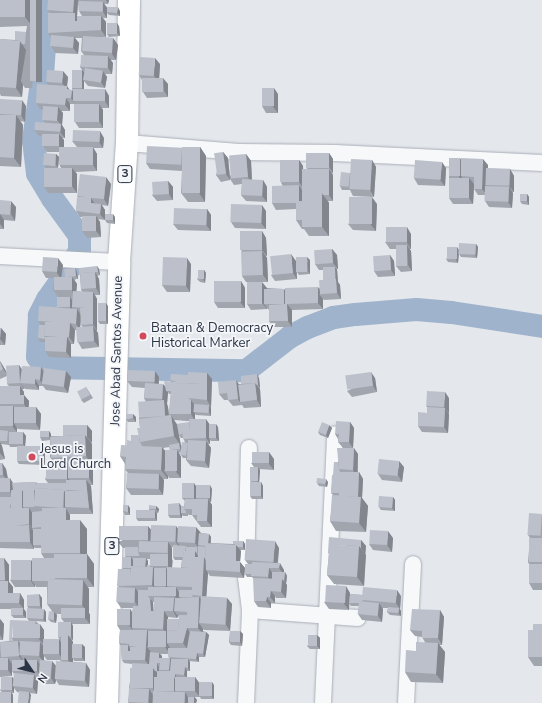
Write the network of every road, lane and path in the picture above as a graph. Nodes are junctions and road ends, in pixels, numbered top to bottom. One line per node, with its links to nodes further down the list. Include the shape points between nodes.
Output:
1 (129, 0): 2 (highway, Jose Abad Santos Avenue / 3)
2 (127, 143): 3 (street, via 239,152 335,153); 5 (highway, Jose Abad Santos Avenue / 3)
3 (542, 163)
4 (0, 256): 5 (street)
5 (119, 262): 12 (highway, Jose Abad Santos Avenue / 3)
6 (335, 434): 10 (street)
7 (249, 448): 9 (street, via 246,577)
8 (413, 564): 15 (street)
9 (250, 610): 10 (street); 13 (street)
10 (327, 615): 11 (street); 14 (street)
11 (358, 618)
12 (107, 703)
13 (246, 703)
14 (323, 703)
15 (406, 703)

